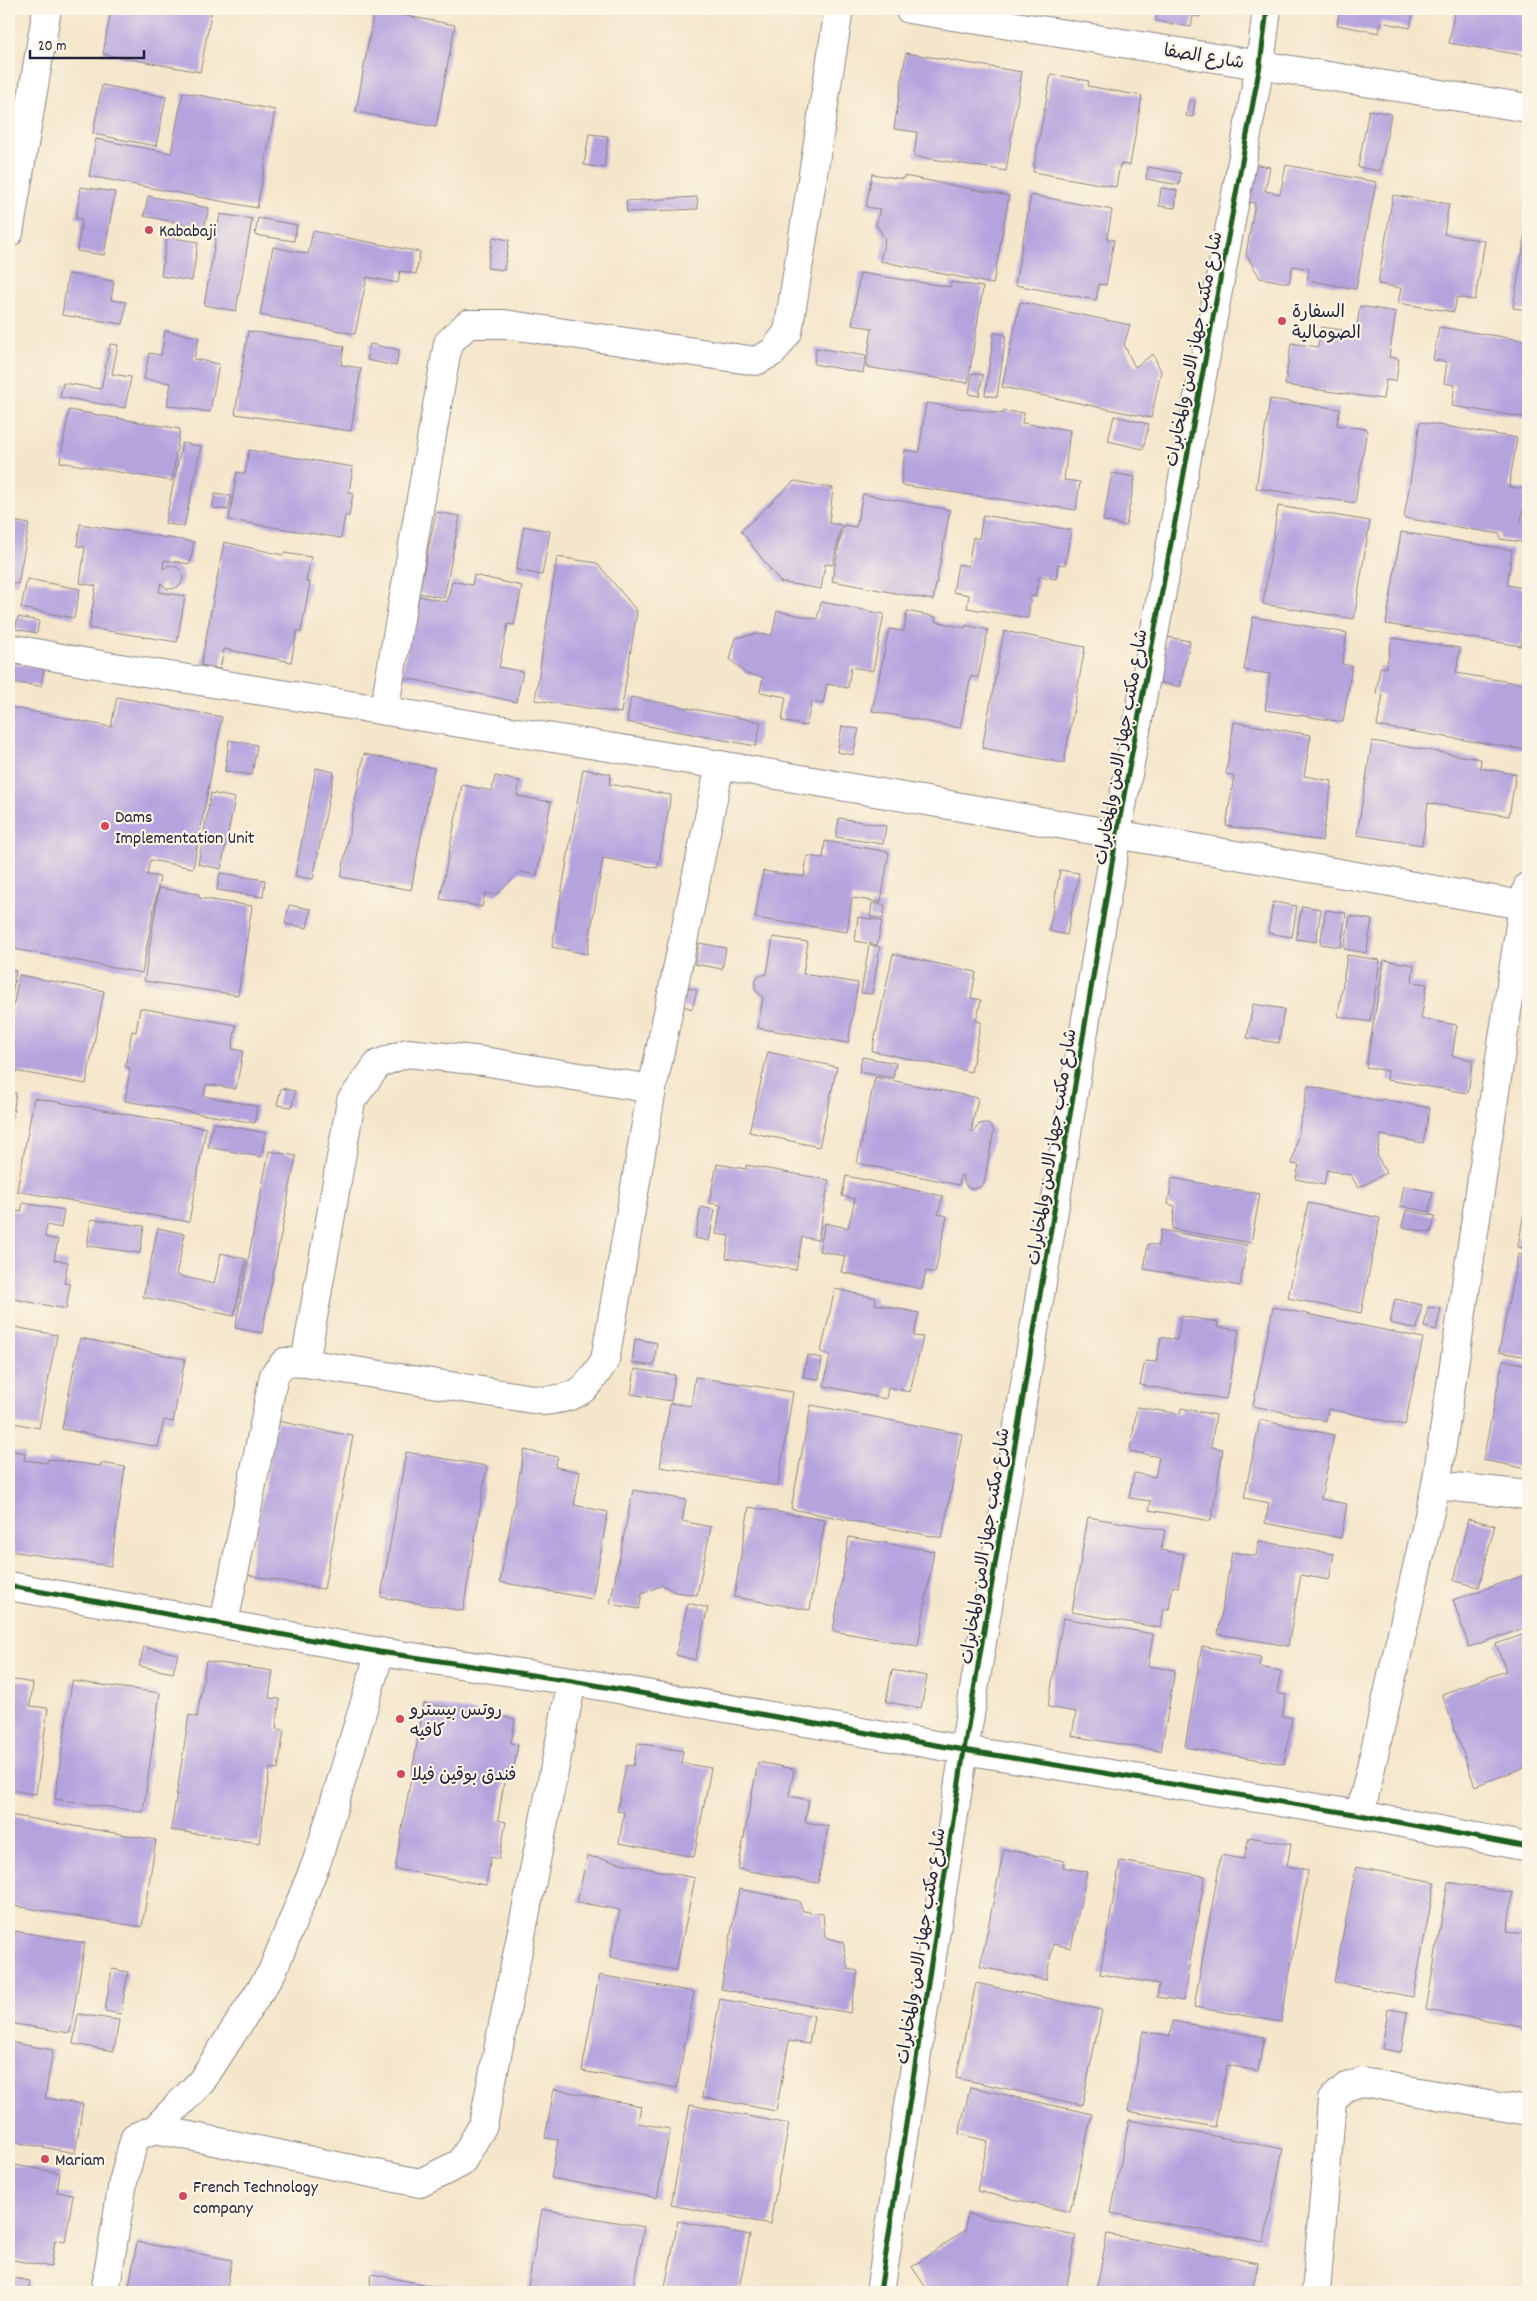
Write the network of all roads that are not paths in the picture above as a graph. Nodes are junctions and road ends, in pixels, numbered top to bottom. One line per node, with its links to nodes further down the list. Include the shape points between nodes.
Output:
1 (47, 9): 7 (street)
2 (839, 9): 9 (street, via 788,332 774,352 756,362 504,324 468,324 448,343)
3 (909, 9): 5 (street, شارع الصفا)
4 (1267, 9): 5 (street, شارع مكتب جهاز الامن والمخابرات)
5 (1260, 65): 6 (street, شارع الصفا); 11 (street, شارع مكتب جهاز الامن والمخابرات)
6 (1528, 108)
7 (9, 233)
8 (9, 648): 9 (street)
9 (384, 711): 10 (street)
10 (720, 764): 11 (street); 13 (street)
11 (1117, 833): 12 (street); 21 (street, شارع مكتب جهاز الامن والمخابرات)
12 (1526, 899): 15 (street)
13 (652, 1089): 14 (street, via 483,1060 407,1053 378,1064 351,1101); 14 (street, via 605,1360 588,1387 566,1398 545,1401)
14 (305, 1363): 18 (street, via 285,1362 274,1375)
15 (1436, 1485): 16 (street); 22 (street)
16 (1528, 1495)
17 (9, 1586): 18 (street)
18 (224, 1624): 19 (street)
19 (380, 1652): 20 (street); 25 (street, via 318,1861 272,1972 200,2082)
20 (572, 1681): 21 (street); 25 (street, via 484,2125 461,2163 420,2183)
21 (964, 1750): 22 (street); 27 (street, شارع مكتب جهاز الامن والمخابرات)
22 (1360, 1814): 23 (street)
23 (1528, 1847)
24 (1528, 2110): 28 (street, via 1362,2082 1346,2087 1332,2100)
25 (155, 2130): 26 (street, via 135,2137 123,2182)
26 (105, 2292)
27 (880, 2292)
28 (1316, 2292)

